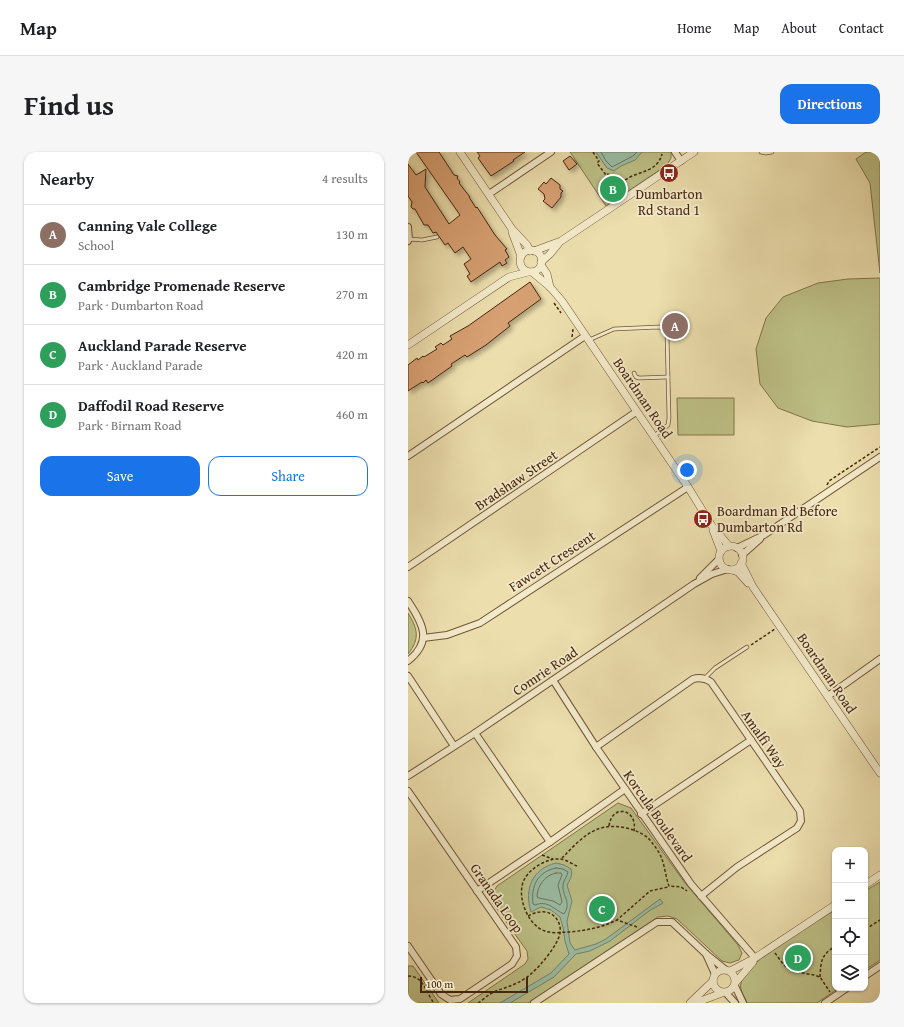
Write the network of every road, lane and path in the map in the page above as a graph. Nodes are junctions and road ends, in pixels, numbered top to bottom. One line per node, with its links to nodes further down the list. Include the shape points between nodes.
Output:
1 (460, 152): 10 (street, Boardman Road)
2 (551, 152): 10 (street)
3 (593, 152): 8 (path, via 601,169 616,185 654,167 660,162)
4 (675, 152): 9 (street)
5 (694, 152): 9 (street)
6 (761, 152): 7 (lane)
7 (772, 152)
8 (662, 154)
9 (681, 161): 15 (street)
10 (489, 194): 12 (street, Boardman Road)
11 (408, 227): 14 (street)
12 (512, 229): 16 (street, Boardman Road); 17 (street, Boardman Road)
13 (437, 237): 14 (lane)
14 (409, 240)
15 (561, 241): 16 (street); 18 (street)
16 (532, 251): 17 (street, via 526,251); 18 (street, Boardman Road, via 539,255)
17 (521, 260): 19 (street, Boardman Road, via 523,269); 20 (street)
18 (541, 263): 19 (street, via 537,270); 21 (street, Boardman Road)
19 (530, 272): 20 (street); 21 (street, Boardman Road)
20 (509, 277): 31 (street)
21 (550, 287): 30 (street, Boardman Road)
22 (552, 301): 23 (path)
23 (562, 314)
24 (633, 328): 25 (lane); 28 (lane); 30 (lane, via 614,329)
25 (653, 328): 27 (lane); 33 (lane, via 664,329 667,334)
26 (573, 329): 29 (path)
27 (653, 333)
28 (633, 334)
29 (572, 338)
30 (586, 338): 34 (street, Boardman Road); 36 (street)
31 (408, 345)
32 (634, 373): 33 (lane, via 639,378)
33 (668, 377): 35 (lane, via 668,425)
34 (636, 412): 35 (street, Boardman Road); 47 (street, Bradshaw Street)
35 (653, 436): 38 (street, Boardman Road)
36 (408, 456)
37 (880, 457): 40 (street)
38 (688, 487): 39 (street, Boardman Road); 53 (street, Fawcett Crescent, via 480,623 447,635)
39 (712, 526): 41 (street, Boardman Road); 43 (street, Boardman Road)
40 (764, 535): 42 (street); 44 (street)
41 (729, 546): 42 (street); 43 (street)
42 (737, 548): 44 (street)
43 (721, 551): 45 (street)
44 (742, 555): 46 (street)
45 (719, 559): 48 (street, Boardman Road, via 722,566); 49 (street, Comrie Road)
46 (741, 563): 48 (street); 50 (street, Boardman Road)
47 (408, 567)
48 (730, 570): 49 (street, Comrie Road, via 712,574); 50 (street, Boardman Road, via 738,572)
49 (694, 584): 59 (street, Comrie Road)
50 (753, 587): 60 (street, Boardman Road)
51 (408, 602): 53 (street, via 419,618)
52 (775, 630): 54 (path)
53 (423, 638): 56 (street, via 415,655)
54 (747, 647): 58 (lane)
55 (880, 658): 60 (street)
56 (408, 661)
57 (408, 676): 63 (street)
58 (705, 678): 62 (street, Amalfi Way, via 711,682); 64 (street, via 693,679)
59 (553, 680): 61 (street, Comrie Road); 64 (street, Korcula Boulevard)
60 (828, 696): 65 (street, Boardman Road)
61 (475, 733): 63 (street, Comrie Road); 74 (street)
62 (751, 740): 71 (street); 84 (street, Amalfi Way, via 800,811 801,820 797,828 737,867)
63 (454, 746): 66 (street, Comrie Road)
64 (596, 747): 67 (street, Korcula Boulevard)
65 (879, 770)
66 (408, 776)
67 (625, 789): 71 (street, Korcula Boulevard); 74 (street)
68 (408, 791): 82 (street, Granada Loop)
69 (631, 808): 70 (path)
70 (627, 812): 72 (path, via 612,815); 73 (path, via 635,822)
71 (642, 814): 84 (street, Korcula Boulevard)
72 (608, 826): 73 (path); 77 (path, via 584,838)
73 (634, 831): 81 (path, via 649,839 662,859)
74 (550, 842): 82 (street)
75 (542, 855): 76 (path)
76 (555, 859): 77 (path); 86 (path, via 542,863 524,880 522,903)
77 (562, 859): 78 (path)
78 (576, 866)
79 (880, 875): 80 (street)
80 (868, 883)
81 (669, 886): 83 (path, via 681,887); 87 (path, via 650,891)
82 (477, 891): 93 (street, Granada Loop, via 516,947 517,956 512,964 460,999 450,1000 441,994)
83 (688, 891)
84 (701, 896): 96 (street, Korcula Boulevard)
85 (832, 907): 92 (street)
86 (528, 916): 91 (path, via 546,932); 91 (path, via 540,912 551,914 558,921)
87 (617, 920): 90 (path); 91 (path, via 594,929)
88 (880, 920): 89 (path)
89 (868, 927)
90 (644, 930): 95 (street, via 657,922 672,922); 109 (street)
91 (560, 932): 108 (path, via 555,944 532,973 520,982 495,991)
92 (771, 948): 96 (street); 101 (path, via 791,971)
93 (409, 949)
94 (832, 949): 101 (path, via 822,958)
95 (705, 953): 98 (street); 102 (street)
96 (755, 958): 98 (street); 103 (street)
97 (880, 966): 99 (street)
98 (728, 971): 102 (street, via 720,971); 103 (street, via 734,976)
99 (868, 974)
100 (408, 976): 107 (path, via 420,980)
101 (820, 977): 106 (path)
102 (714, 978): 105 (street, via 714,987); 110 (street)
103 (735, 984): 105 (street, via 731,991); 113 (street)
104 (843, 991): 114 (street)
105 (724, 993): 111 (street); 112 (street)
106 (831, 994)
107 (434, 1003)
108 (478, 1003)
109 (534, 1003)
110 (690, 1003)
111 (694, 1003)
112 (735, 1003)
113 (743, 1003)
114 (825, 1003)

